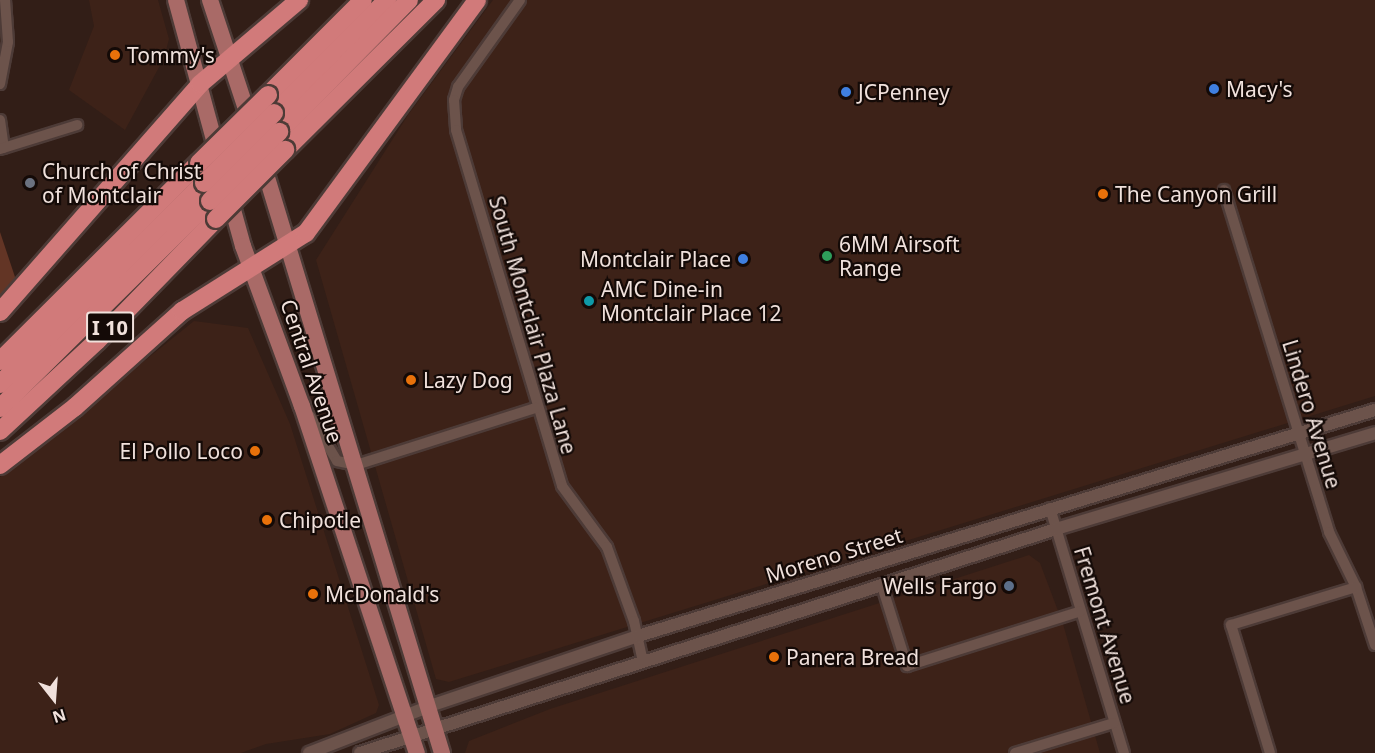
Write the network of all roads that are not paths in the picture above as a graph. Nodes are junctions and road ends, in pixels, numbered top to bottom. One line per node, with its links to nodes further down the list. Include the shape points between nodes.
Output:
1 (5, 0): 12 (street, via 8,42)
2 (176, 0): 13 (main road, Central Avenue)
3 (210, 0): 11 (main road, Central Avenue)
4 (299, 0): 11 (highway)
5 (363, 0): 21 (highway, I 10, bridge)
6 (387, 0): 22 (highway, bridge)
7 (410, 0): 24 (highway, bridge)
8 (436, 0): 27 (highway, I 10, bridge, via 97,341)
9 (477, 0): 18 (highway, via 403,96 316,222)
10 (520, 0): 25 (street, South Montclair Plaza Lane, via 464,76 454,100 454,113)
11 (231, 59): 13 (highway); 18 (main road, Central Avenue)
12 (0, 84)
13 (200, 84): 19 (main road, Central Avenue); 20 (highway)
14 (0, 120): 16 (street)
15 (77, 125): 16 (street)
16 (2, 149)
17 (1224, 190): 28 (street, Lindero Avenue)
18 (287, 246): 19 (highway); 32 (main road, Central Avenue)
19 (252, 268): 23 (main road, Central Avenue); 31 (highway, via 182,311 75,407)
20 (0, 312)
21 (0, 361)
22 (0, 384)
23 (302, 406): 32 (street, via 337,461); 42 (main road, Central Avenue)
24 (0, 408)
25 (536, 408): 32 (street); 38 (street, South Montclair Plaza Lane, via 562,486 607,547)
26 (1375, 410): 28 (street, Moreno Street)
27 (0, 431)
28 (1297, 432): 30 (street, Lindero Avenue); 33 (street, Moreno Street)
29 (1375, 433): 30 (street, Moreno Street)
30 (1304, 454): 34 (street, Moreno Street); 36 (street, Lindero Avenue, via 1334,546)
31 (0, 465)
32 (356, 465): 41 (main road, Central Avenue)
33 (1050, 508): 34 (street, Fremont Avenue); 38 (street, Moreno Street)
34 (1056, 529): 35 (street, Moreno Street); 37 (street, Fremont Avenue)
35 (882, 586): 37 (street, via 907,666); 40 (street, Moreno Street)
36 (1356, 587): 39 (street, Lindero Avenue); 52 (street, via 1231,626)
37 (1081, 611): 43 (street, Fremont Avenue)
38 (638, 636): 40 (street, South Montclair Plaza Lane); 41 (street, Moreno Street)
39 (1375, 645)
40 (642, 662): 44 (street, Moreno Street)
41 (429, 706): 42 (street, Moreno Street); 44 (main road, Central Avenue)
42 (404, 716): 45 (main road, Central Avenue); 46 (street, Moreno Street)
43 (1114, 723): 50 (street); 51 (street, Fremont Avenue)
44 (434, 726): 45 (street, Moreno Street); 49 (main road, Central Avenue)
45 (411, 735): 47 (street, Moreno Street); 48 (main road, Central Avenue)
46 (309, 753)
47 (360, 753)
48 (417, 753)
49 (442, 753)
50 (1015, 753)
51 (1124, 753)
52 (1270, 753)

